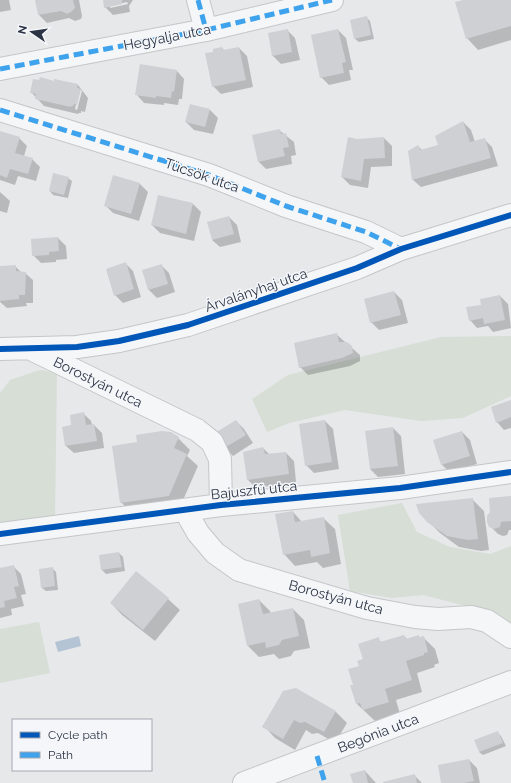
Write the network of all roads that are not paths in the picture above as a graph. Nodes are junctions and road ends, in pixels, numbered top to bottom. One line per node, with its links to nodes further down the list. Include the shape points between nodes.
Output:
1 (198, 0): 3 (street)
2 (332, 0): 3 (street, Hegyalja utca)
3 (206, 30): 4 (street, Hegyalja utca)
4 (0, 69)
5 (0, 110): 7 (street, Tücsök utca, via 209,175 286,206 366,232)
6 (511, 215): 7 (street, Árvalányhaj utca)
7 (402, 249): 9 (street, Árvalányhaj utca, via 357,268 188,325 119,341 77,347)
8 (0, 349): 9 (street, Árvalányhaj utca)
9 (30, 349): 11 (street, Borostyán utca, via 197,430 212,442 220,459)
10 (511, 472): 11 (street, Bajuszfű utca, via 400,488)
11 (220, 505): 12 (street, Bajuszfű utca)
12 (185, 510): 13 (street, Bajuszfű utca); 14 (street, Borostyán utca, via 198,533 215,553 239,570 367,608 438,619 471,617 487,621)
13 (0, 534)
14 (511, 637)
15 (511, 682): 16 (street, Begónia utca)
16 (244, 783)

